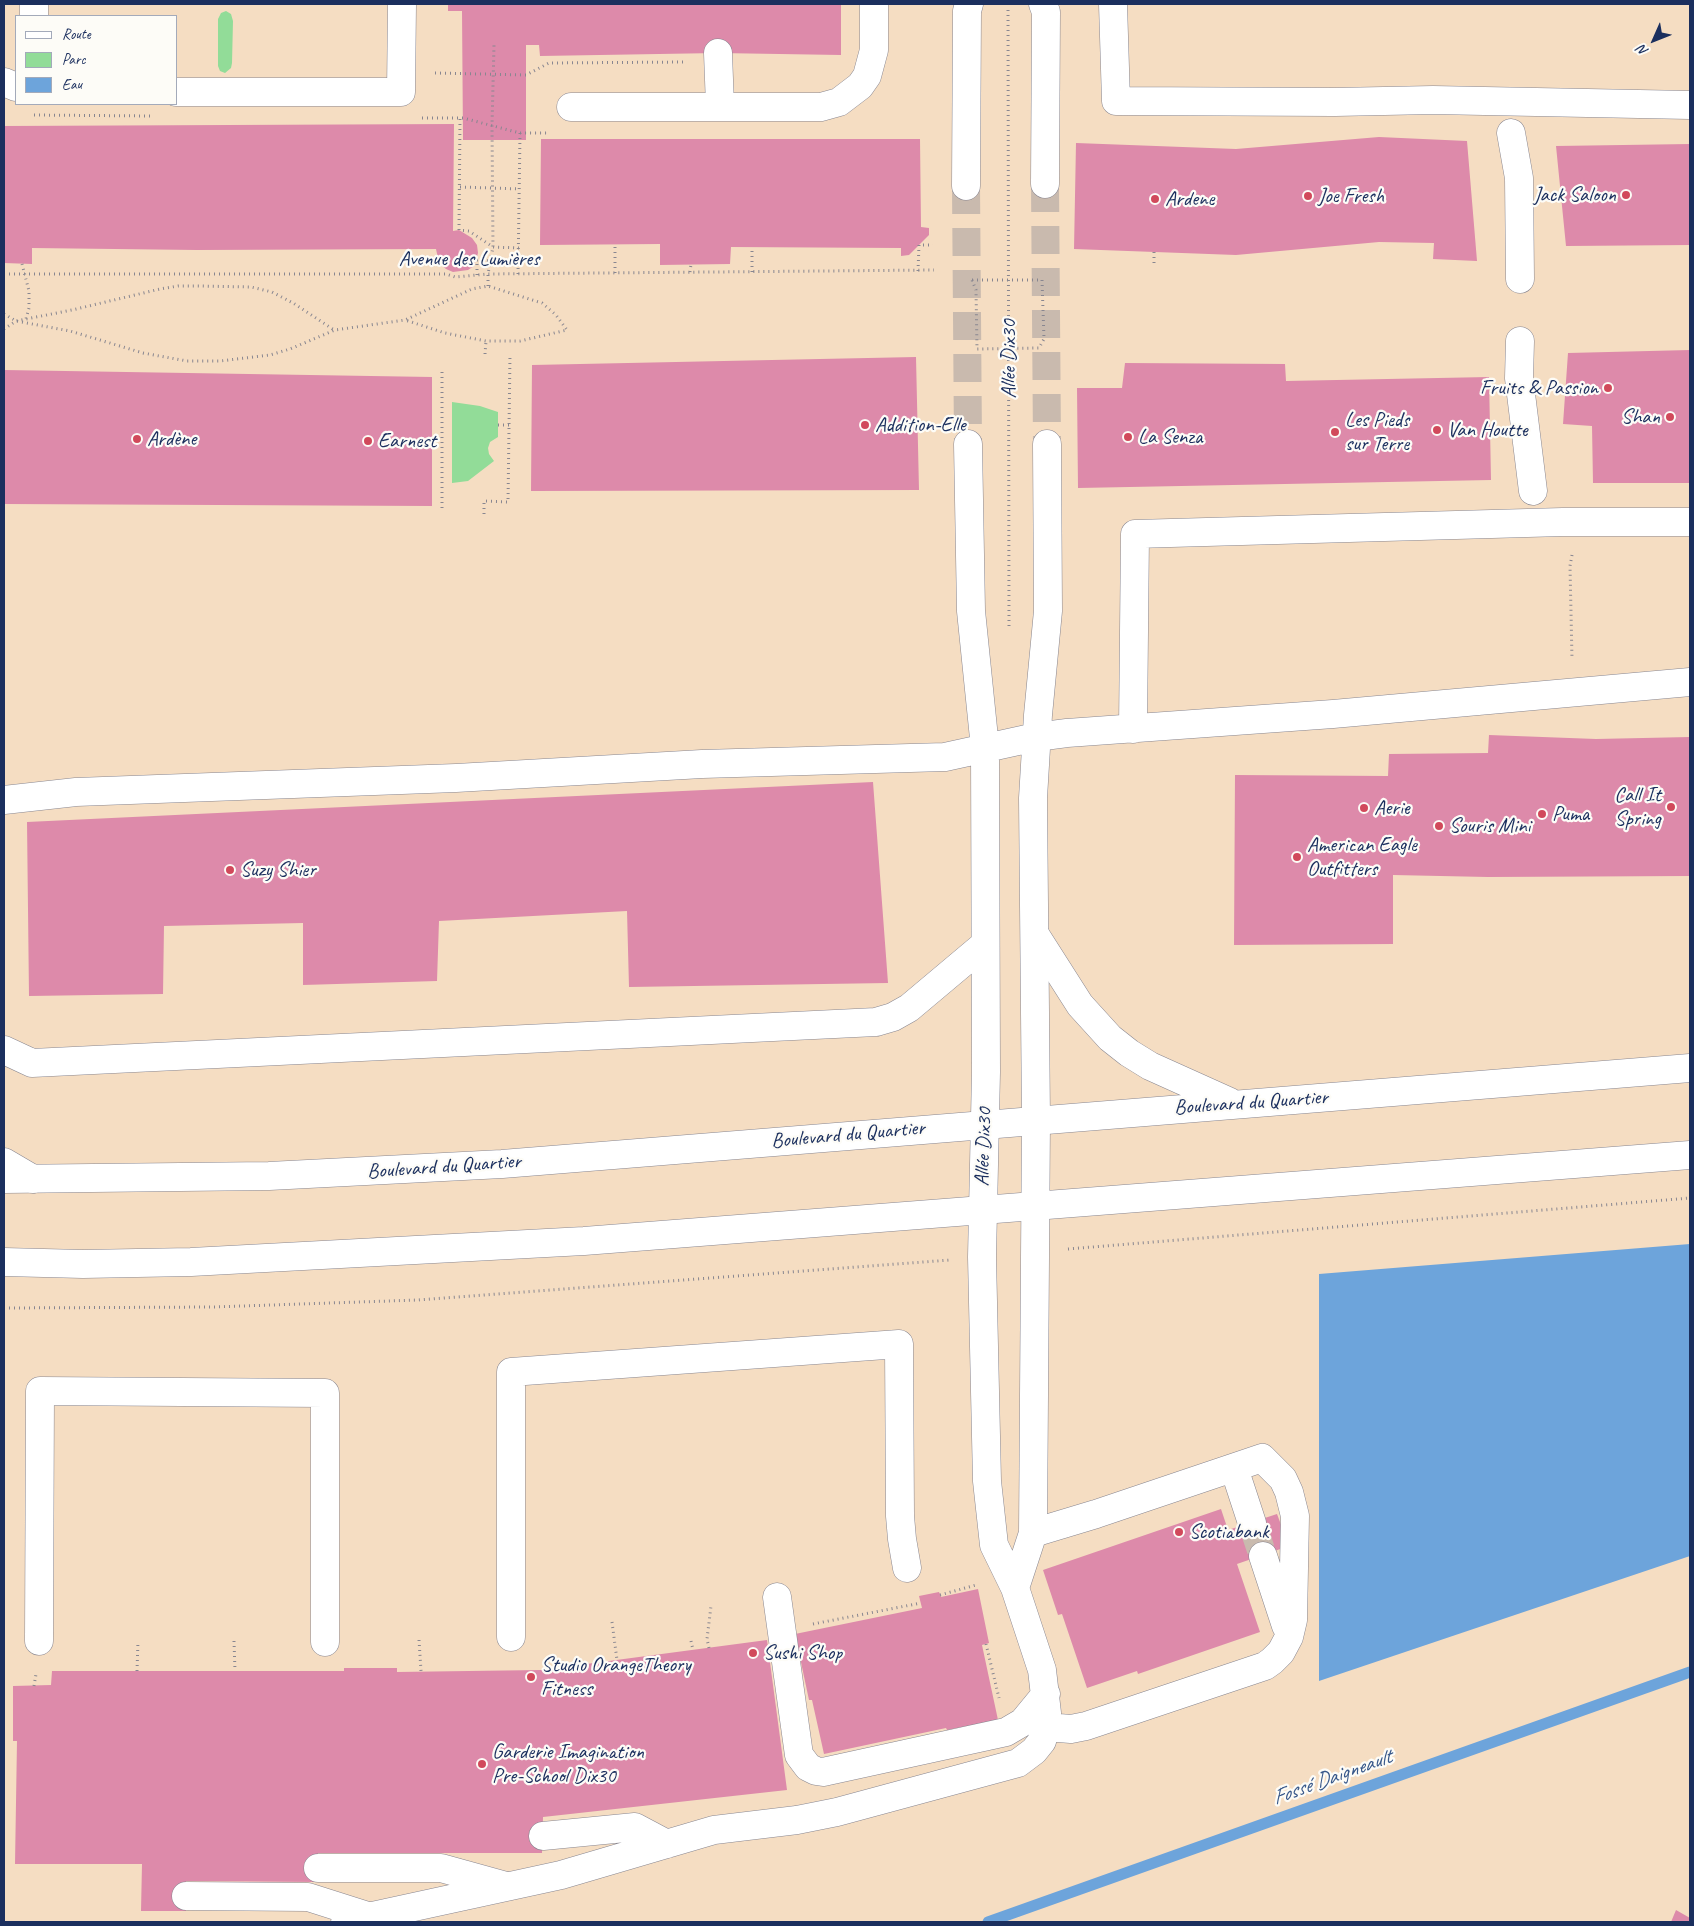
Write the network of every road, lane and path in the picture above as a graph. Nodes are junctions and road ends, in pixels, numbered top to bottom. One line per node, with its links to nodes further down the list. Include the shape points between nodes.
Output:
1 (402, 4): 11 (main road, via 402,92)
2 (874, 4): 13 (main road, via 871,64 867,76 849,96 821,107)
3 (969, 4): 20 (main road)
4 (1008, 4): 45 (path, Allée Dix30)
5 (1043, 4): 19 (main road, via 1046,12)
6 (1113, 4): 12 (main road, via 1116,101 1433,100)
7 (494, 45): 10 (path)
8 (706, 57): 10 (path, via 549,63 526,75); 13 (main road)
9 (426, 73): 10 (path)
10 (492, 74): 15 (path)
11 (178, 92)
12 (1690, 105)
13 (720, 106): 14 (main road)
14 (571, 107)
15 (492, 125): 17 (path); 21 (path, via 462,119); 22 (path)
16 (1511, 132): 44 (main road, via 1519,178)
17 (520, 133): 18 (path); 23 (path)
18 (550, 133)
19 (1045, 184)
20 (966, 186)
21 (460, 188): 22 (path); 27 (path, via 459,230 470,231)
22 (493, 188): 23 (path); 27 (path)
23 (520, 189): 28 (path)
24 (615, 245): 38 (path)
25 (933, 245): 35 (path, via 919,245)
26 (752, 247): 37 (path)
27 (493, 248): 28 (path); 30 (path)
28 (519, 248): 43 (path)
29 (1154, 252): 31 (path)
30 (490, 261): 41 (path, via 477,260); 42 (path)
31 (1154, 262)
32 (22, 264): 40 (path)
33 (690, 264): 36 (path)
34 (934, 270): 35 (path, Avenue des Lumières)
35 (918, 271): 37 (path, Avenue des Lumières)
36 (690, 272): 37 (path, Avenue des Lumières); 38 (path, Avenue des Lumières)
37 (752, 272)
38 (615, 273): 43 (path, Avenue des Lumières)
39 (4, 274): 40 (path, Avenue des Lumières)
40 (26, 274): 41 (path, Avenue des Lumières, via 446,274 455,277); 48 (path, via 29,308)
41 (477, 274): 42 (path, Avenue des Lumières)
42 (488, 274): 43 (path, Avenue des Lumières); 46 (path)
43 (518, 274)
44 (1520, 279)
45 (1008, 280): 55 (path, Allée Dix30); 55 (path, Allée Dix30, via 1042,280 1044,339 1039,348); 55 (path, Allée Dix30, via 972,280 976,290 976,349)
46 (488, 286): 49 (path, via 472,289); 53 (path, via 542,303 567,330 520,341)
47 (4, 314): 50 (path)
48 (26, 319): 50 (path); 52 (path, via 178,286 251,287 272,292 294,303)
49 (405, 320): 52 (path); 53 (path, via 445,333)
50 (16, 321): 51 (path); 52 (path, via 187,361 270,355 290,350)
51 (4, 329)
52 (335, 330)
53 (486, 341): 56 (path)
54 (1520, 341): 63 (main road, via 1520,378)
55 (1009, 348): 68 (path, Allée Dix30)
56 (485, 354)
57 (510, 354): 60 (path)
58 (442, 370): 64 (path)
59 (498, 425): 60 (path)
60 (509, 425): 65 (path, via 508,502 484,501)
61 (968, 444): 73 (main road, Allée Dix30, via 971,610)
62 (1047, 444): 72 (main road, via 1048,611)
63 (1533, 491)
64 (442, 508)
65 (484, 514)
66 (1690, 522): 71 (main road, via 1572,522 1135,534)
67 (1573, 550): 69 (path, via 1570,566)
68 (1009, 629)
69 (1572, 664)
70 (1690, 682): 71 (main road, via 1333,714)
71 (1133, 728): 72 (main road)
72 (1036, 737): 73 (main road); 75 (main road, via 1033,798)
73 (985, 748): 74 (main road, via 945,757 702,764 429,779 76,792); 76 (main road, Allée Dix30)
74 (4, 800)
75 (1036, 936): 79 (main road, via 1080,1004 1123,1048 1150,1066); 80 (main road)
76 (984, 945): 77 (main road, via 909,1008 876,1022 32,1063); 81 (main road, Allée Dix30)
77 (4, 1050)
78 (1690, 1068): 79 (main road, Boulevard du Quartier)
79 (1234, 1104): 80 (main road, Boulevard du Quartier)
80 (1036, 1120): 81 (main road, Boulevard du Quartier); 87 (main road)
81 (985, 1125): 85 (main road, Boulevard du Quartier, via 502,1164 269,1176); 88 (main road, Allée Dix30)
82 (1690, 1155): 87 (main road)
83 (4, 1162): 85 (main road)
84 (4, 1179): 85 (main road, Boulevard du Quartier)
85 (33, 1179)
86 (1690, 1198): 89 (path)
87 (1035, 1206): 88 (main road); 95 (main road)
88 (982, 1210): 90 (main road, via 584,1241 281,1258 140,1263); 99 (main road, Allée Dix30, via 986,1481 994,1545)
89 (1079, 1248)
90 (4, 1262)
91 (933, 1262): 92 (path, via 418,1300 213,1307)
92 (4, 1308)
93 (1234, 1468): 94 (main road); 95 (main road); 113 (main road, via 1262,1458 1282,1478 1289,1492 1295,1516 1293,1620)
94 (1252, 1523)
95 (1032, 1533): 99 (main road)
96 (1263, 1556): 113 (main road)
97 (907, 1568): 112 (main road, via 900,1516 900,1344 511,1372)
98 (981, 1584): 100 (path)
99 (1015, 1588): 131 (main road, Allée Dix30, via 1042,1670)
100 (940, 1595)
101 (777, 1597): 131 (main road, via 799,1755 808,1767 816,1771 1006,1732 1023,1722)
102 (921, 1603): 104 (path)
103 (712, 1606): 121 (path)
104 (905, 1606): 105 (path); 106 (path)
105 (878, 1611): 107 (path); 108 (path)
106 (906, 1611)
107 (852, 1616): 110 (path); 111 (path)
108 (879, 1616)
109 (612, 1622): 123 (path)
110 (854, 1622)
111 (806, 1625)
112 (510, 1637)
113 (1289, 1637): 133 (main road, via 1281,1652 1265,1666 1086,1726 1071,1729)
114 (419, 1640): 129 (path)
115 (39, 1641): 119 (main road, via 40,1391 325,1393)
116 (138, 1641): 126 (path)
117 (234, 1641): 128 (path)
118 (691, 1641): 122 (path)
119 (325, 1642)
120 (986, 1644): 132 (path)
121 (708, 1648)
122 (693, 1650)
123 (617, 1660)
124 (562, 1661): 125 (path)
125 (564, 1667)
126 (137, 1670)
127 (36, 1671): 130 (path)
128 (235, 1671)
129 (421, 1672)
130 (34, 1686)
131 (1046, 1694): 133 (main road, Allée Dix30)
132 (999, 1699)
133 (1046, 1727): 135 (main road, via 1042,1741 1018,1763 816,1817 714,1830)
134 (543, 1836): 135 (main road, via 635,1828)
135 (667, 1844): 137 (main road)
136 (318, 1868): 137 (main road, via 441,1868)
137 (509, 1887): 139 (main road)
138 (186, 1896): 139 (main road, via 308,1897)
139 (358, 1919)

